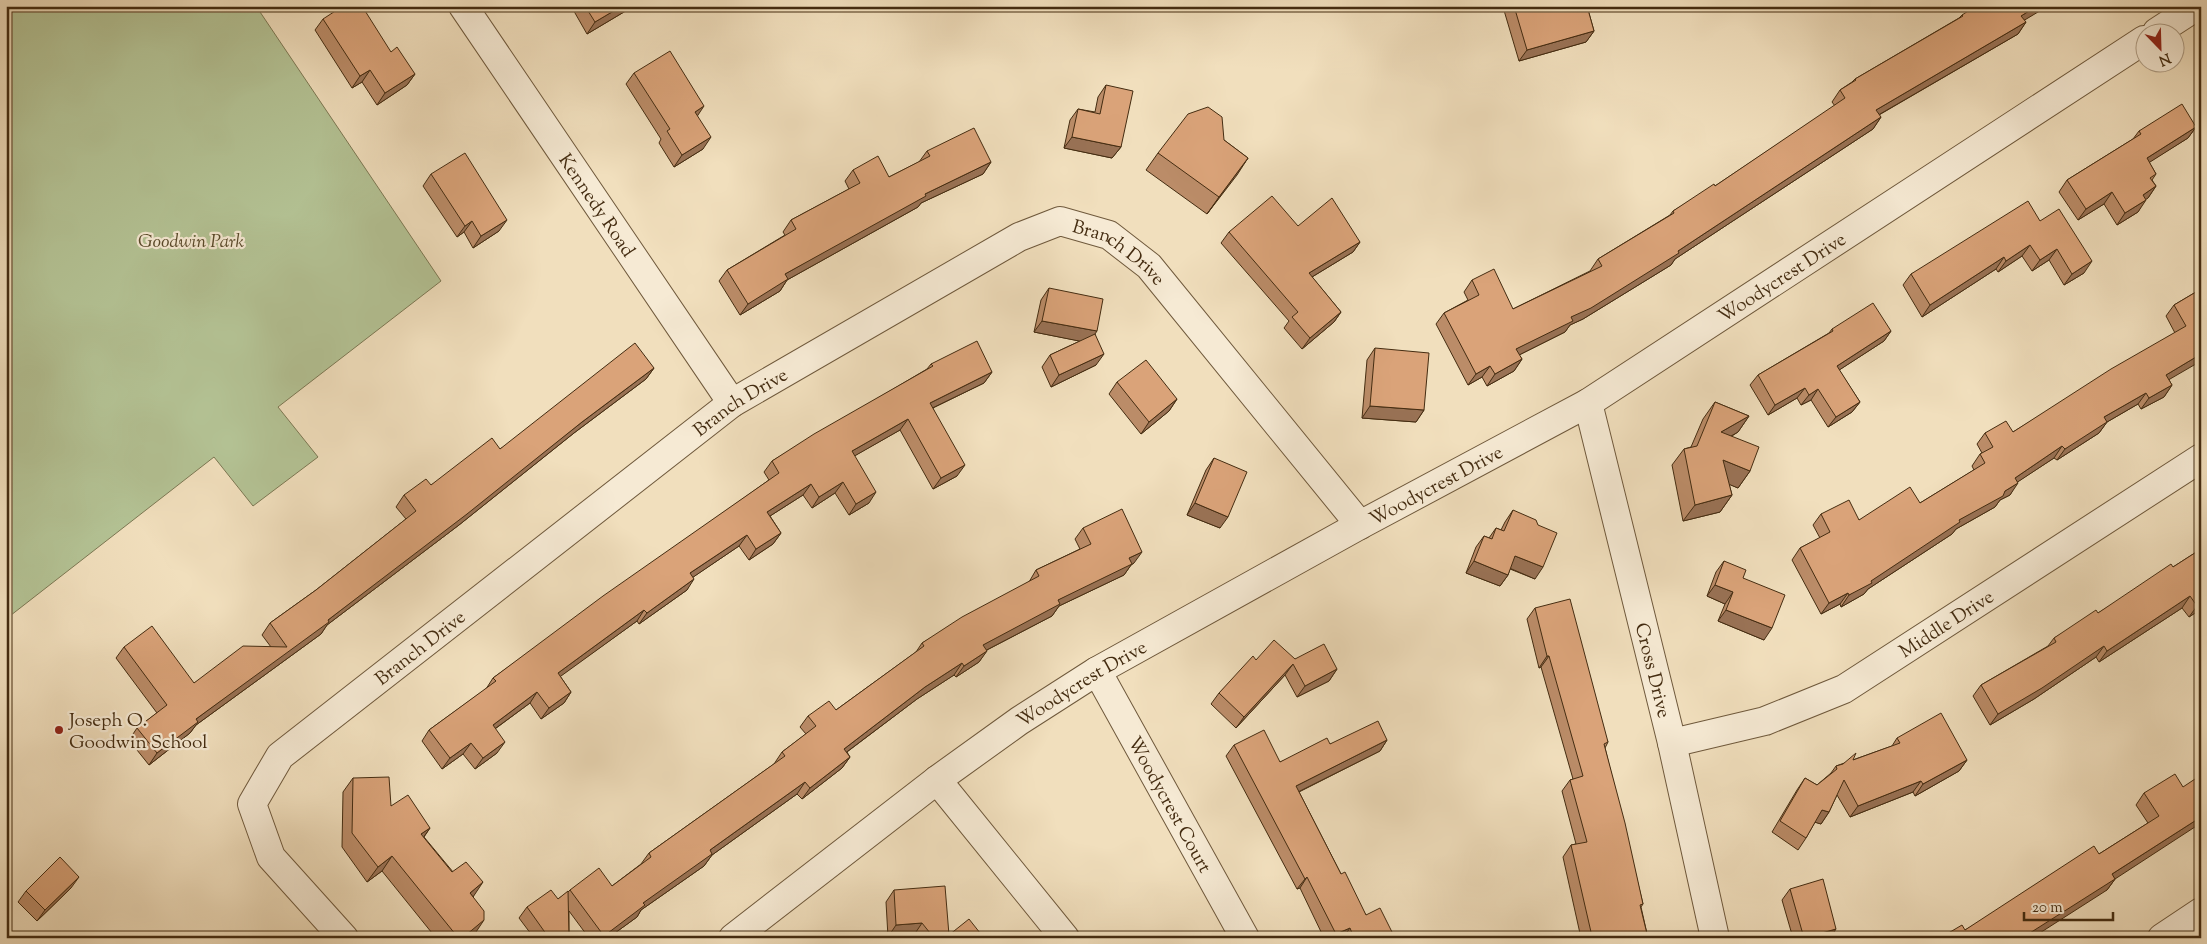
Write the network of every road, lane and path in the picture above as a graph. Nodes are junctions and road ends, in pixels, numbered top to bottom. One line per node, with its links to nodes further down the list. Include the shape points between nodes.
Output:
1 (464, 6): 5 (street, Kennedy Road)
2 (2197, 6): 3 (street)
3 (2172, 22)
4 (2134, 47): 6 (street, Woodycrest Drive)
5 (732, 402): 8 (street, Branch Drive, via 1019,237 1060,221 1109,234 1149,266); 13 (street, Branch Drive, via 280,756 252,804 267,848 271,857)
6 (1588, 403): 8 (street, Woodycrest Drive); 10 (street, Cross Drive)
7 (2201, 458): 10 (street, Middle Drive, via 1844,689 1764,721)
8 (1360, 525): 9 (street, Woodycrest Drive)
9 (1097, 671): 11 (street, Woodycrest Drive, via 1019,721); 16 (street, Woodycrest Court)
10 (1672, 744): 17 (street, Cross Drive)
11 (937, 780): 14 (street, Woodycrest Drive); 15 (street)
12 (2201, 912): 18 (street)
13 (344, 938)
14 (733, 938)
15 (1065, 938)
16 (1245, 938)
17 (1714, 938)
18 (2162, 938)

